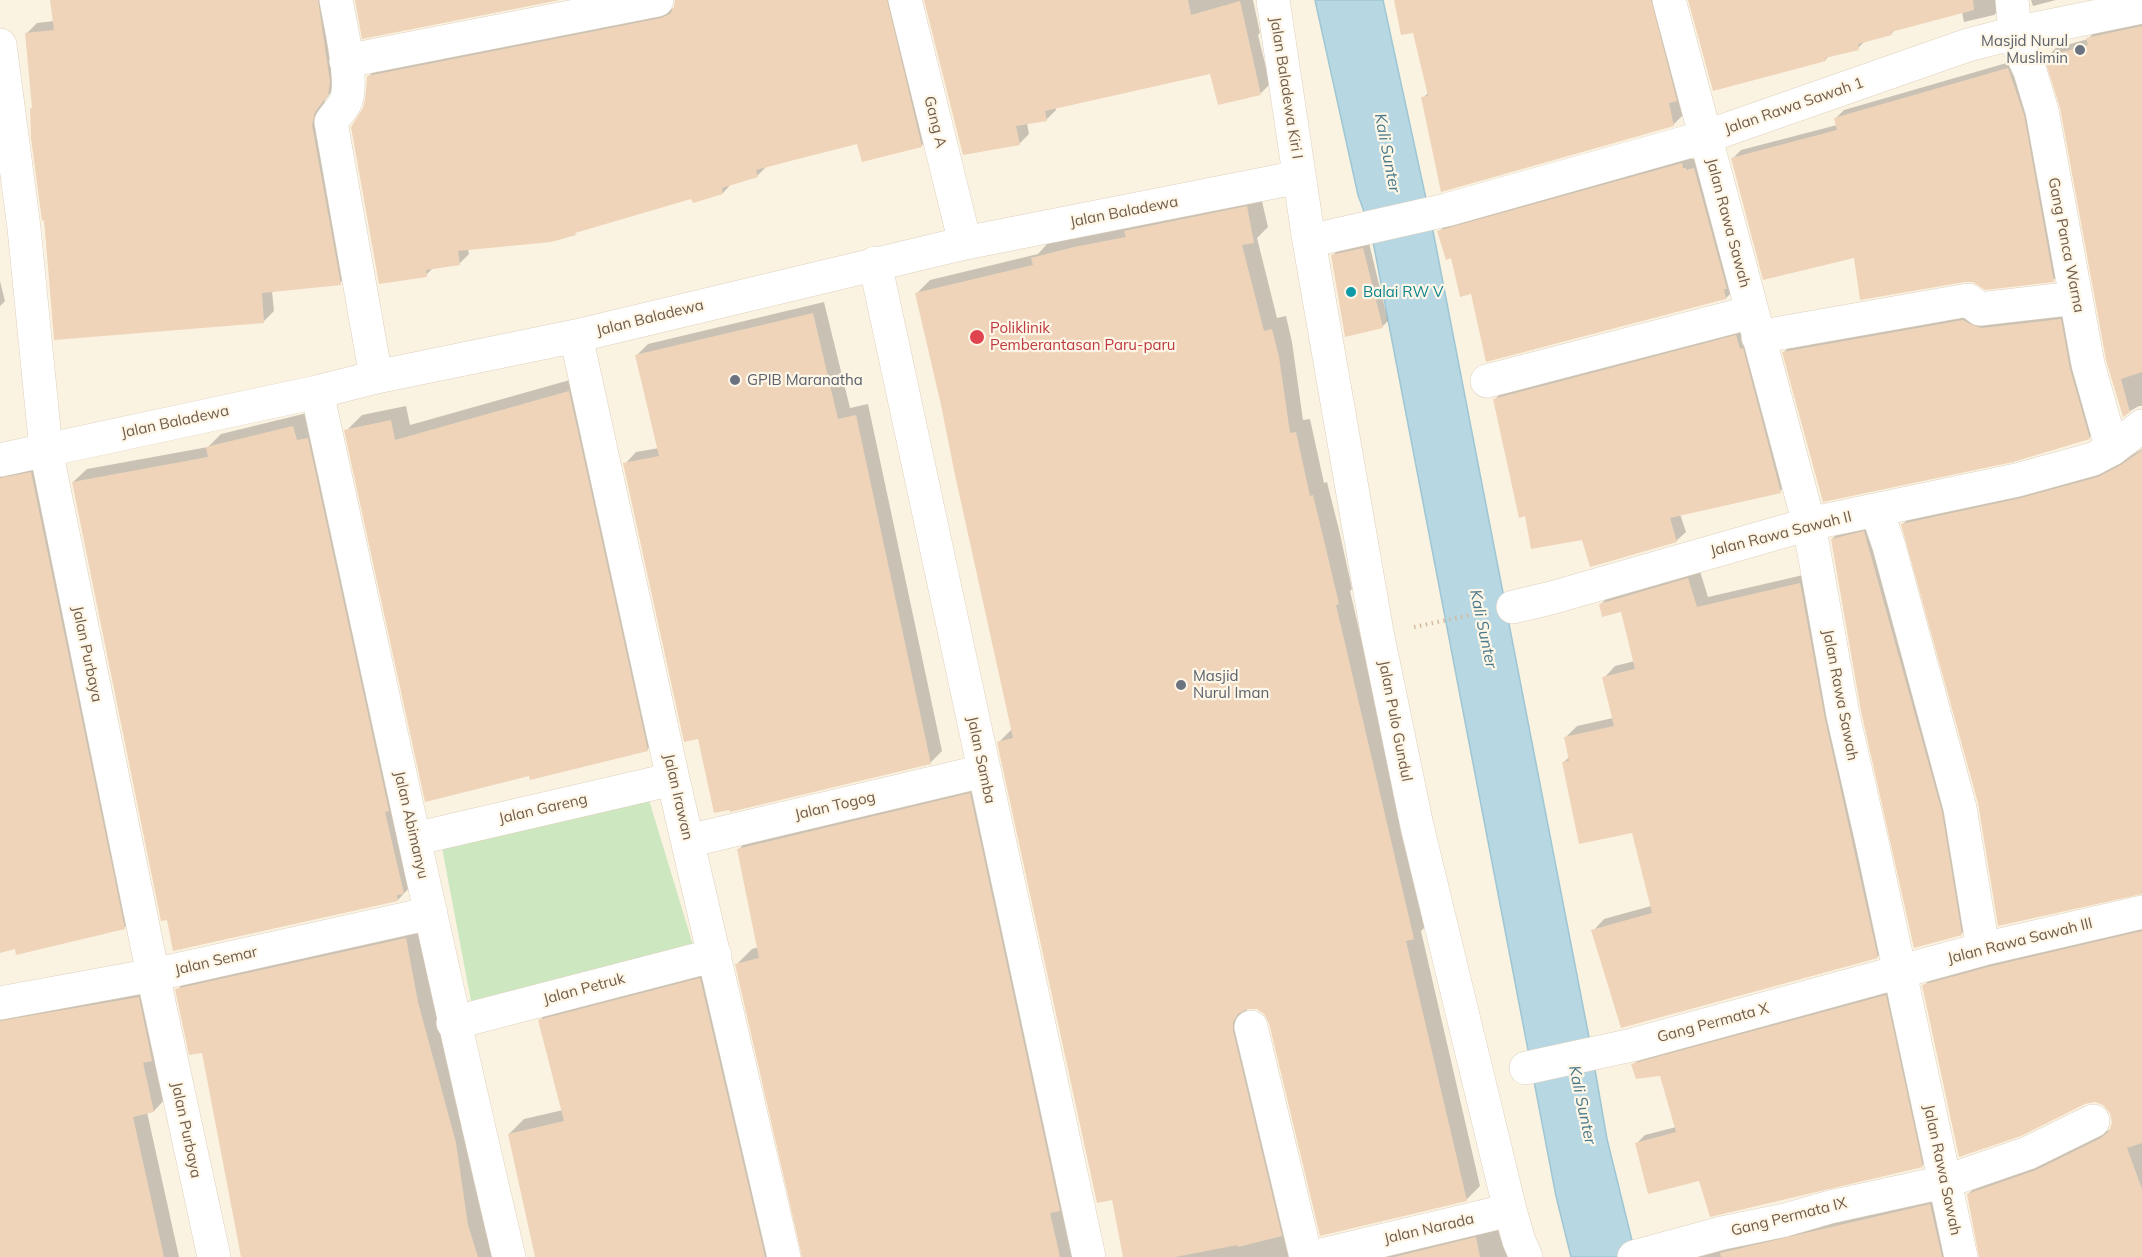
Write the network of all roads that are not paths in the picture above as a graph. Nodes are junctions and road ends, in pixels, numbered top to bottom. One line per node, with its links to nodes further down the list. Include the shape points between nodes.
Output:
1 (336, 0): 10 (street)
2 (657, 0): 10 (street)
3 (905, 0): 15 (street, Gang A)
4 (1272, 0): 12 (street, Jalan Baladewa Kiri I)
5 (1669, 0): 11 (street, Jalan Rawa Sawah)
6 (2012, 0): 8 (street)
7 (2142, 8): 8 (street, Jalan Rawa Sawah 1)
8 (2016, 38): 11 (street, Jalan Rawa Sawah 1, via 1968,45); 17 (street, Gang Panca Warna, via 2031,70 2042,111)
9 (0, 45): 13 (street, Jalan Purbaya)
10 (346, 61): 20 (street, via 345,102 331,123)
11 (1705, 137): 14 (street, Jalan Rawa Sawah 1, via 1446,210); 18 (street, Jalan Rawa Sawah)
12 (1299, 177): 14 (street, Jalan Pulo Gundul); 15 (street, Jalan Baladewa)
13 (12, 229): 24 (street, Jalan Purbaya, via 39,379)
14 (1321, 239): 46 (street, Jalan Pulo Gundul, via 1377,632 1417,826)
15 (965, 243): 16 (street, Jalan Baladewa)
16 (875, 263): 19 (street, Jalan Baladewa); 30 (street, Jalan Samba)
17 (2076, 298): 18 (street, via 1980,309 1968,300); 25 (street, Gang Panca Warna, via 2088,364)
18 (1755, 325): 21 (street); 28 (street, Jalan Rawa Sawah)
19 (576, 336): 20 (street, Jalan Baladewa); 31 (street, Jalan Irawan)
20 (372, 359): 22 (street, Jalan Baladewa)
21 (1487, 381)
22 (317, 392): 24 (street, Jalan Baladewa); 32 (street, Jalan Abimanyu)
23 (2142, 426): 25 (street, Jalan Rawa Sawah II)
24 (45, 439): 26 (street, Jalan Baladewa); 39 (street, Jalan Purbaya)
25 (2112, 449): 27 (street, Jalan Rawa Sawah II, via 2093,459 2017,480)
26 (0, 460)
27 (1877, 511): 28 (street, Jalan Rawa Sawah II); 36 (street, via 1960,808)
28 (1809, 524): 29 (street, Jalan Rawa Sawah II); 38 (street, Jalan Rawa Sawah, via 1843,716)
29 (1513, 607)
30 (983, 771): 33 (street, Jalan Togog); 51 (street, Jalan Samba)
31 (673, 779): 32 (street, Jalan Gareng); 33 (street, Jalan Irawan)
32 (414, 839): 35 (street, Jalan Abimanyu)
33 (688, 841): 37 (street, Jalan Irawan)
34 (2142, 912): 36 (street, Jalan Rawa Sawah III)
35 (431, 913): 39 (street, Jalan Semar); 41 (street, Jalan Abimanyu)
36 (1983, 949): 38 (street, Jalan Rawa Sawah III)
37 (715, 955): 41 (street, Jalan Petruk); 50 (street, Jalan Irawan)
38 (1899, 972): 43 (street, Gang Permata X, via 1606,1052); 45 (street, Jalan Rawa Sawah)
39 (153, 975): 40 (street, Jalan Semar); 48 (street, Jalan Purbaya)
40 (0, 1003)
41 (453, 1023): 49 (street, Jalan Abimanyu)
42 (1251, 1027): 52 (street)
43 (1526, 1068)
44 (2093, 1121): 45 (street, Gang Permata IX, via 2028,1153)
45 (1944, 1182): 47 (street, Gang Permata IX); 55 (street, Jalan Rawa Sawah)
46 (1510, 1210): 53 (street, Jalan Narada); 54 (street, Jalan Pulo Gundul)
47 (1640, 1256)
48 (214, 1257)
49 (509, 1257)
50 (784, 1257)
51 (1089, 1257)
52 (1306, 1257)
53 (1313, 1257)
54 (1526, 1257)
55 (1961, 1257)

